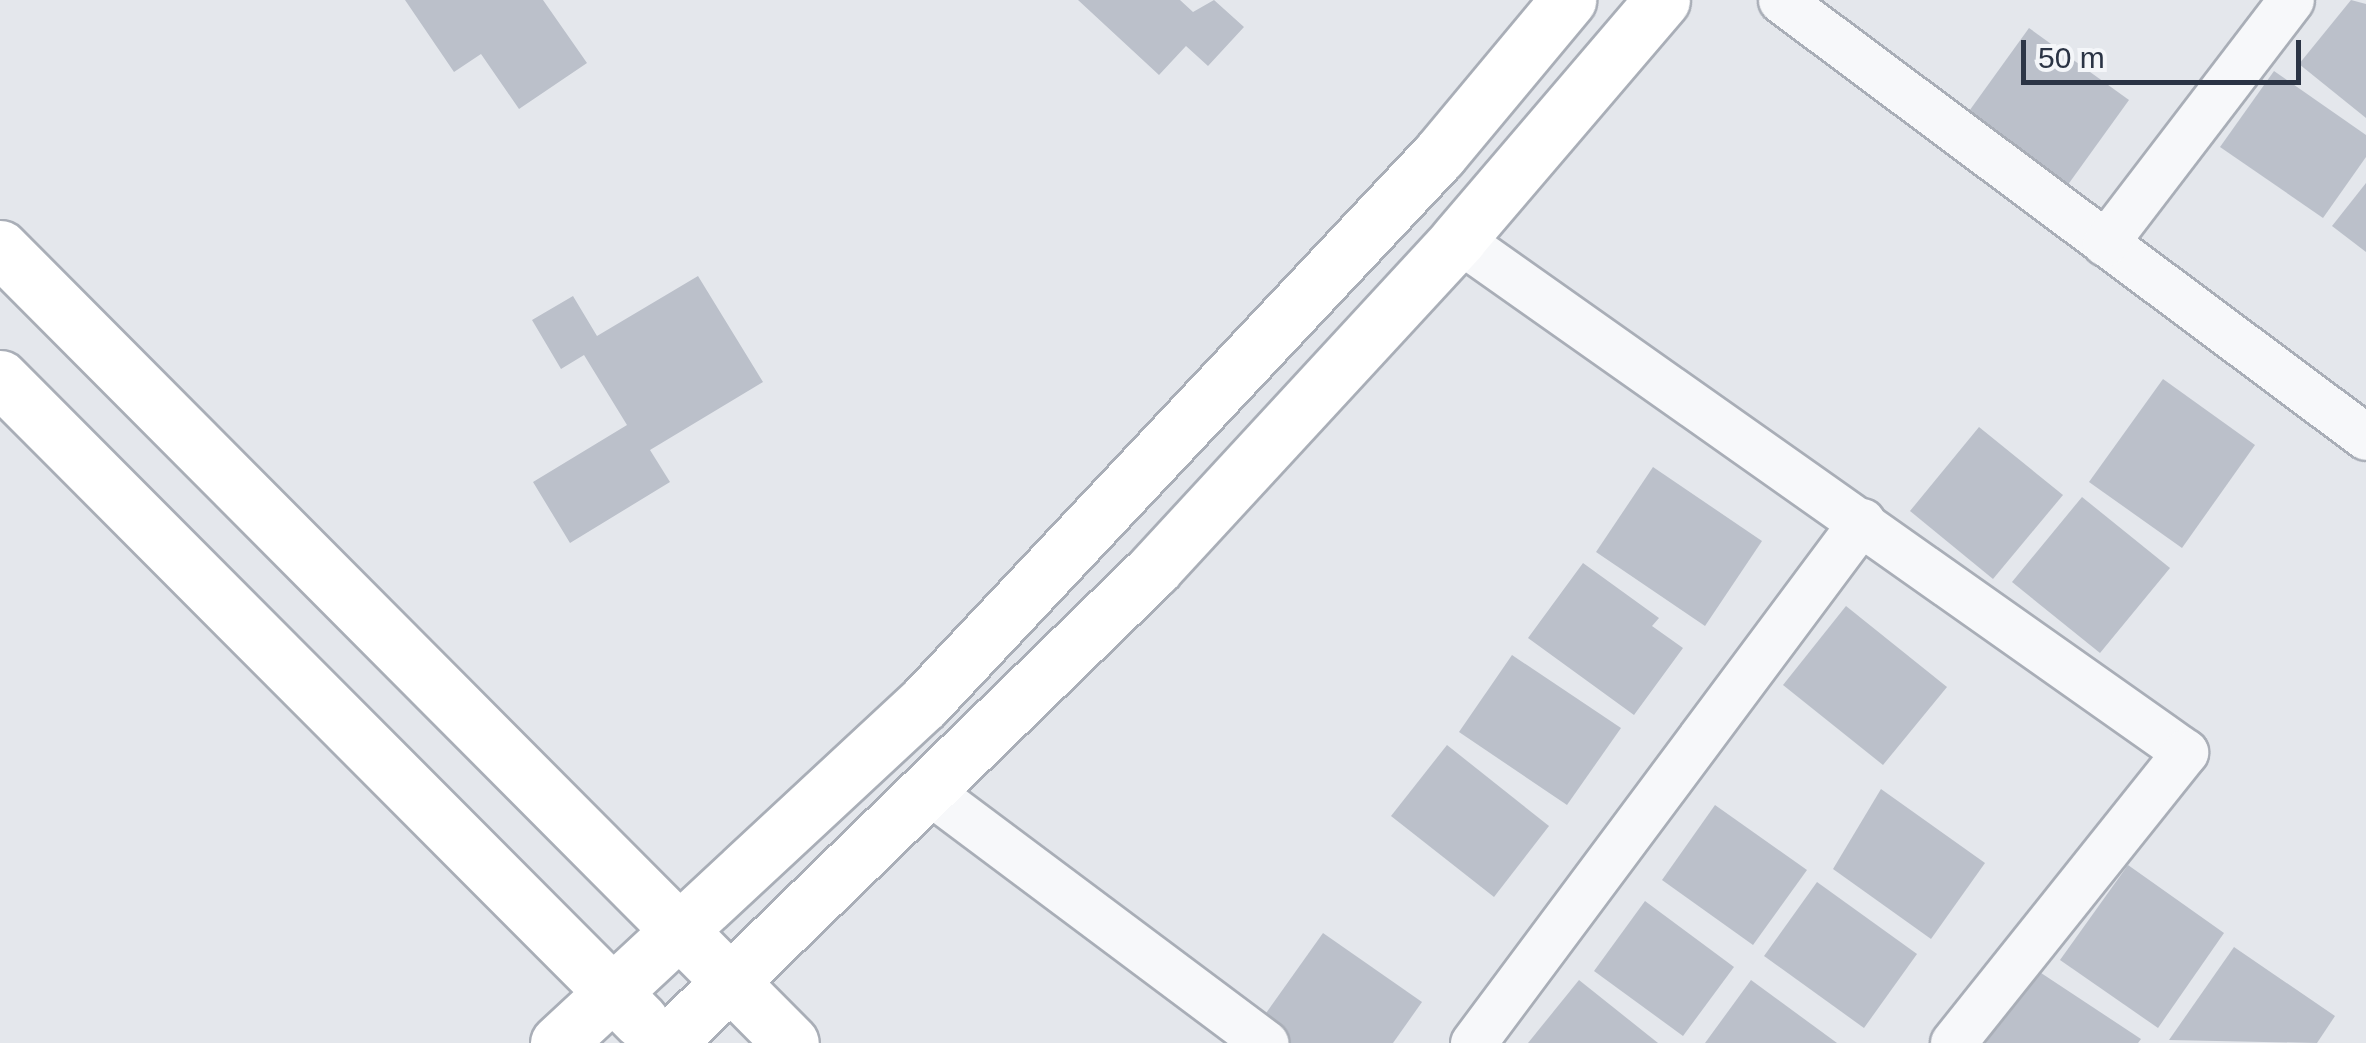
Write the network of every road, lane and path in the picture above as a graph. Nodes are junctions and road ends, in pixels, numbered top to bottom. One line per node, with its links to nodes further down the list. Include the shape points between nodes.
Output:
1 (1568, 0): 12 (main road, via 1439,155 924,703)
2 (1662, 0): 5 (main road)
3 (1780, 0): 6 (street)
4 (2291, 0): 6 (street)
5 (1458, 239): 10 (street); 11 (main road, via 1154,569)
6 (2105, 243): 9 (street)
7 (0, 248): 12 (main road)
8 (0, 378): 14 (main road)
9 (2366, 437)
10 (1862, 521): 19 (street); 20 (street, via 2184,752)
11 (930, 792): 13 (main road); 18 (street)
12 (681, 935): 13 (main road); 14 (main road)
13 (732, 985): 16 (main road); 17 (main road)
14 (614, 995): 15 (main road); 16 (main road)
15 (558, 1043)
16 (666, 1043)
17 (791, 1043)
18 (1266, 1043)
19 (1473, 1043)
20 (1953, 1043)

